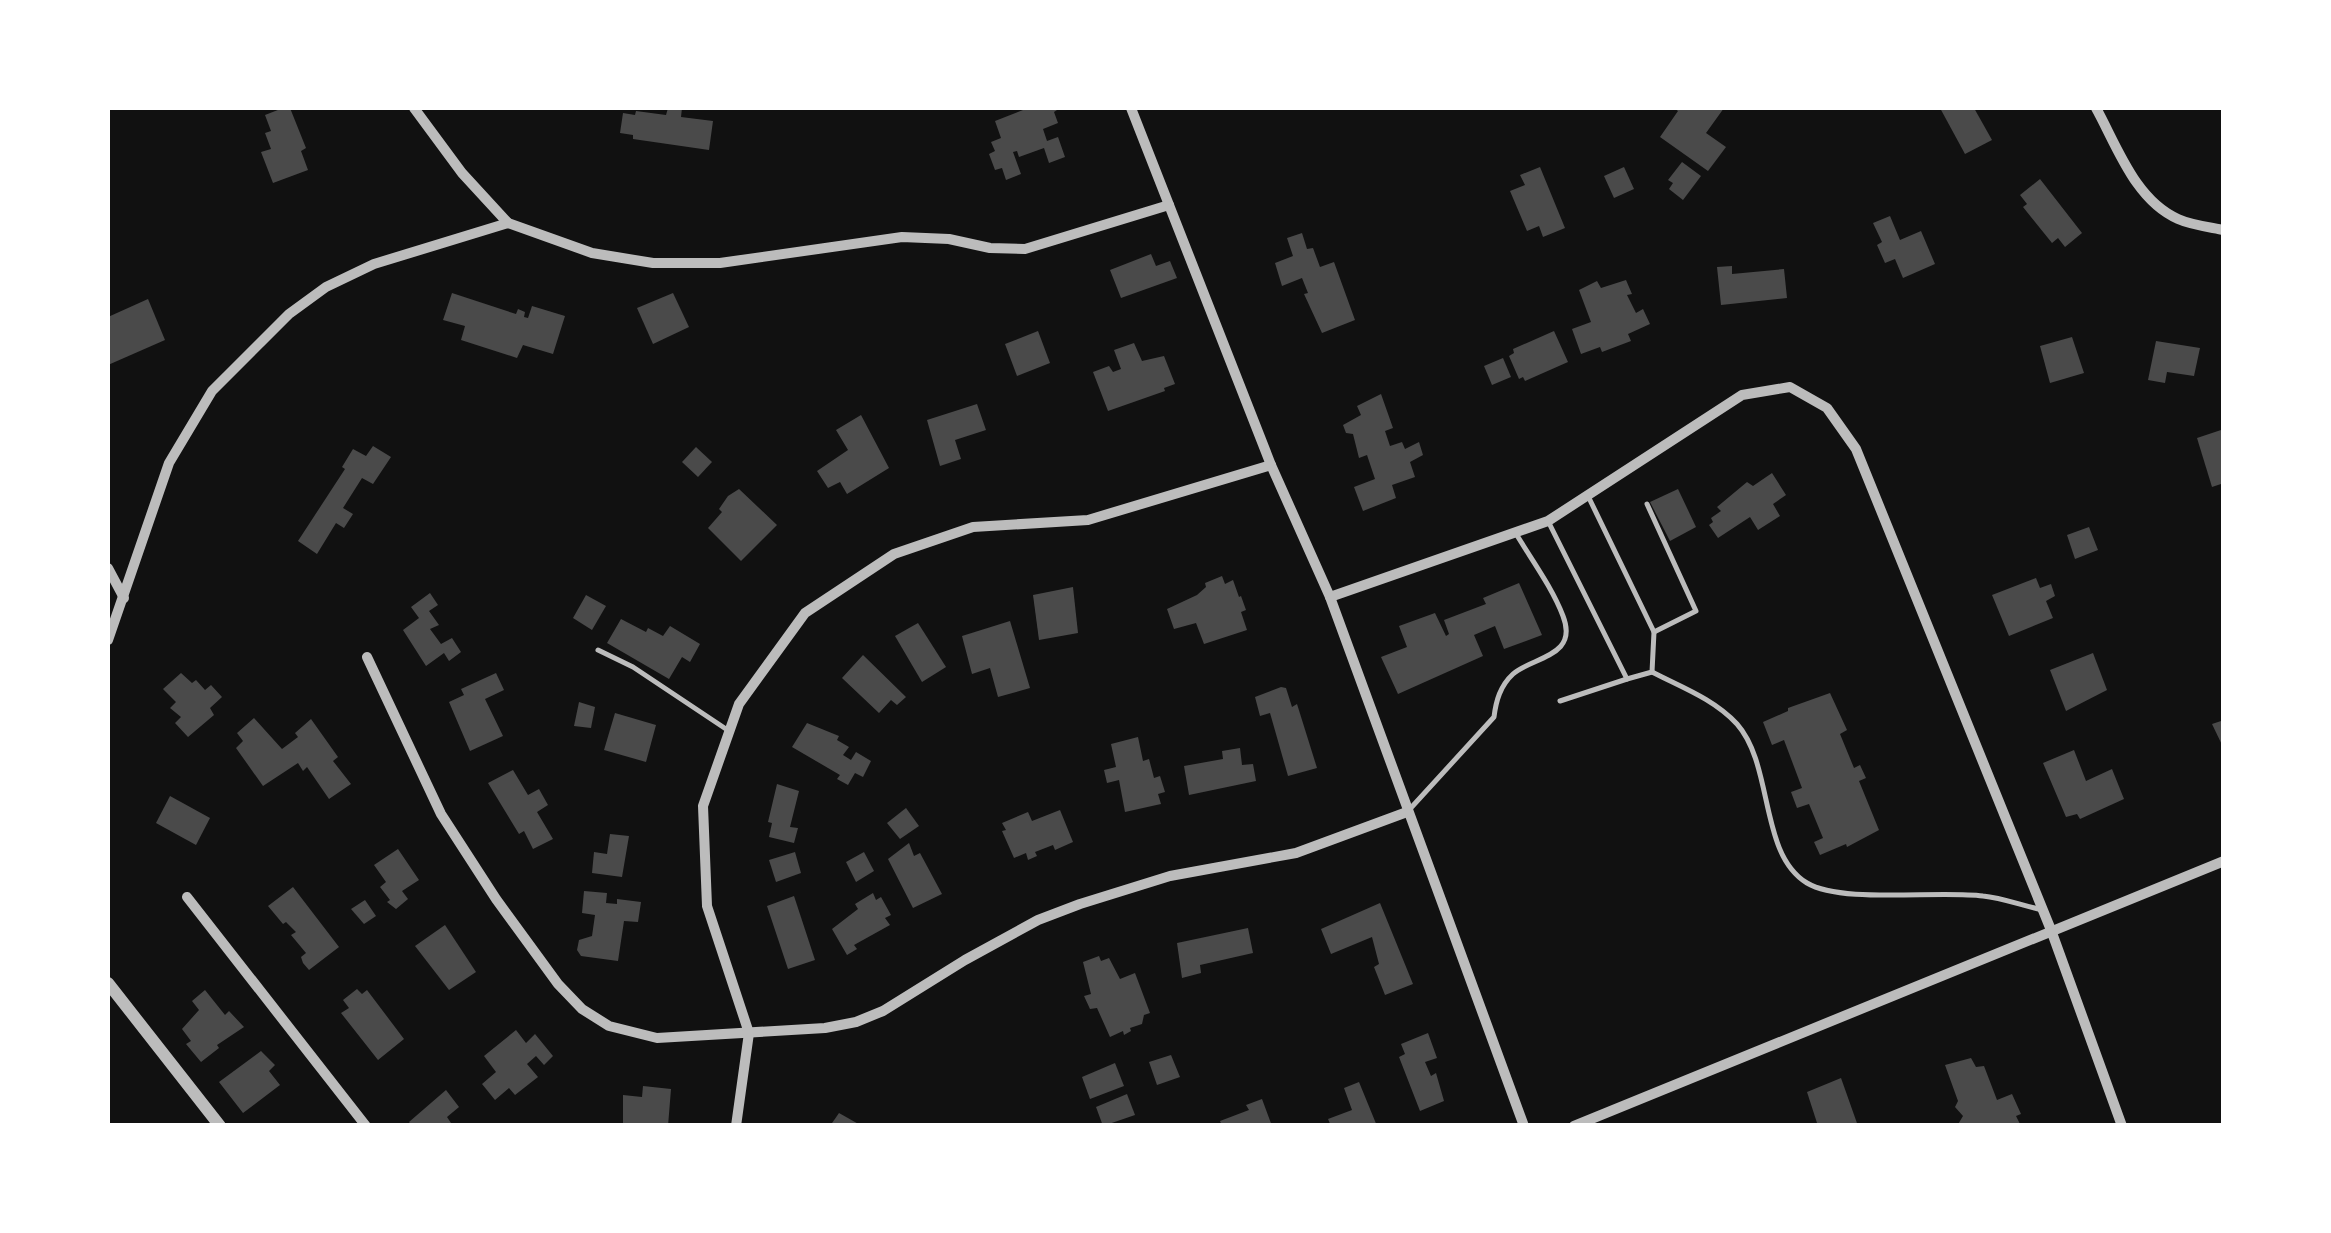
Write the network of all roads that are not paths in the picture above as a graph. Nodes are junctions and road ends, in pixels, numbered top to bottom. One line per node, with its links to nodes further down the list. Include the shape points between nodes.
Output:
1 (414, 108): 5 (street)
2 (1131, 108): 4 (street)
3 (2096, 108): 6 (street, via 2142,192 2158,208 2180,221)
4 (1168, 205): 5 (street, via 1025,249 902,236 720,263 653,263 592,253); 7 (street)
5 (508, 223): 14 (street, via 374,264 326,286 250,351 212,392 169,463)
6 (2224, 230)
7 (1271, 464): 13 (street); 22 (street, via 1088,520 973,527 894,554 804,613 739,704)
8 (1588, 495): 10 (street); 15 (lane); 26 (street, via 1742,395 1790,387 1828,408 1856,449)
9 (1646, 504): 15 (lane, via 1696,611)
10 (1548, 521): 11 (street); 20 (lane)
11 (1515, 532): 13 (street); 23 (lane, via 1563,615 1564,636 1553,654 1514,673 1494,717)
12 (108, 568): 14 (street)
13 (1330, 597): 23 (street)
14 (124, 598): 16 (street)
15 (1654, 632): 19 (lane)
16 (108, 640)
17 (598, 650): 22 (lane)
18 (367, 658): 29 (street, via 441,814 528,944 582,1009 609,1026 658,1038)
19 (1652, 672): 20 (lane); 26 (lane, via 1716,705 1738,726 1755,752 1781,854 1808,884 1848,892 1984,896)
20 (1627, 679): 21 (lane)
21 (1560, 702)
22 (729, 731): 29 (street, via 704,806 707,906)
23 (1407, 812): 29 (street, via 1296,853 1170,876 1038,920 856,1022); 33 (street)
24 (2224, 861): 27 (street)
25 (186, 897): 31 (street)
26 (2044, 910): 27 (street)
27 (2052, 930): 34 (street); 35 (street)
28 (108, 983): 30 (street)
29 (749, 1033): 32 (street)
30 (220, 1126)
31 (366, 1126)
32 (736, 1126)
33 (1524, 1126)
34 (1574, 1126)
35 (2122, 1126)

